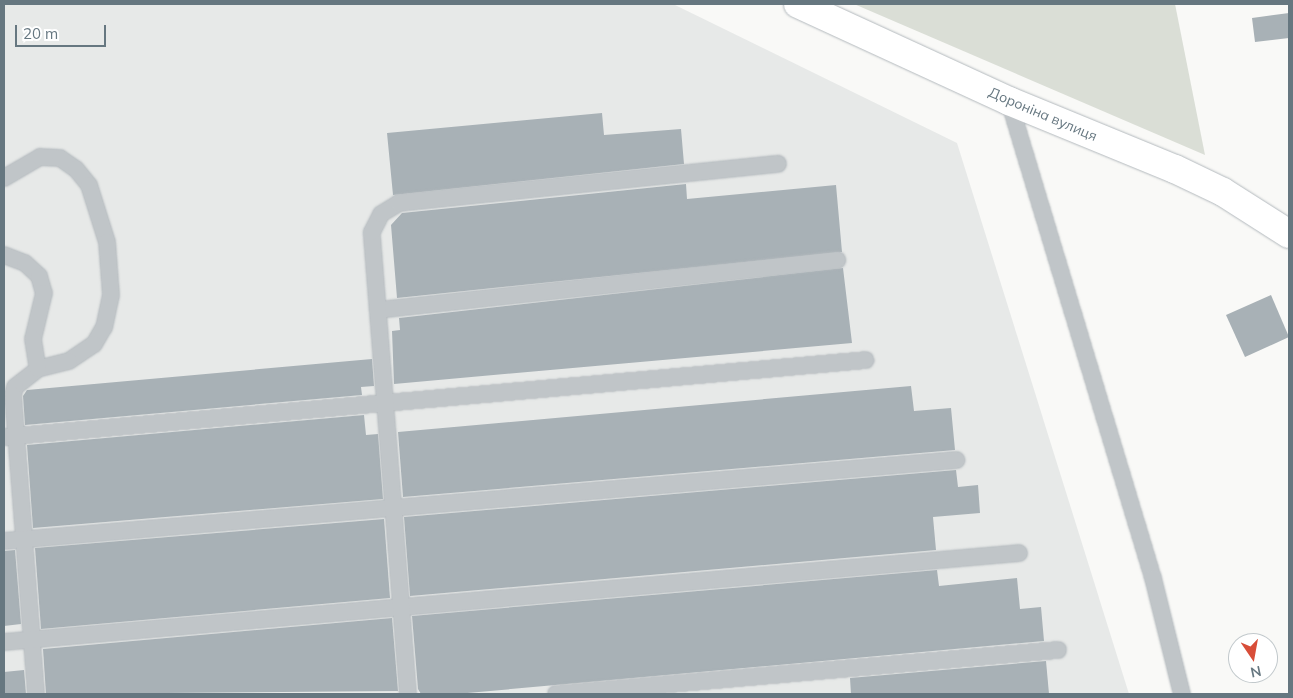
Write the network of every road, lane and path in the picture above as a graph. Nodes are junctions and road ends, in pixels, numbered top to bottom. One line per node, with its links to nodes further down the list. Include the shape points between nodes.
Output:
1 (798, 4): 2 (street, Дороніна вулиця)
2 (1009, 101): 5 (street, Дороніна вулиця, via 1175,169); 25 (lane, via 1152,578)
3 (778, 164): 8 (lane, via 399,203 381,214 372,232)
4 (4, 178): 10 (lane, via 40,157 60,158 89,185 107,242 111,295 104,327 81,354)
5 (1287, 232)
6 (4, 255): 10 (lane, via 25,263 39,276 44,293 33,339)
7 (837, 260): 8 (lane)
8 (378, 310): 11 (lane)
9 (866, 360): 11 (lane)
10 (38, 368): 12 (lane, via 15,387)
11 (385, 403): 12 (lane); 14 (lane)
12 (9, 437): 15 (lane)
13 (956, 460): 14 (lane)
14 (393, 508): 15 (lane); 18 (lane)
15 (24, 540): 16 (lane); 19 (lane)
16 (4, 541)
17 (1020, 553): 18 (lane)
18 (401, 607): 19 (lane); 23 (lane)
19 (32, 639): 20 (lane); 22 (lane)
20 (4, 642)
21 (1058, 650): 24 (lane)
22 (36, 694)
23 (408, 694)
24 (556, 694)
25 (1182, 694)

